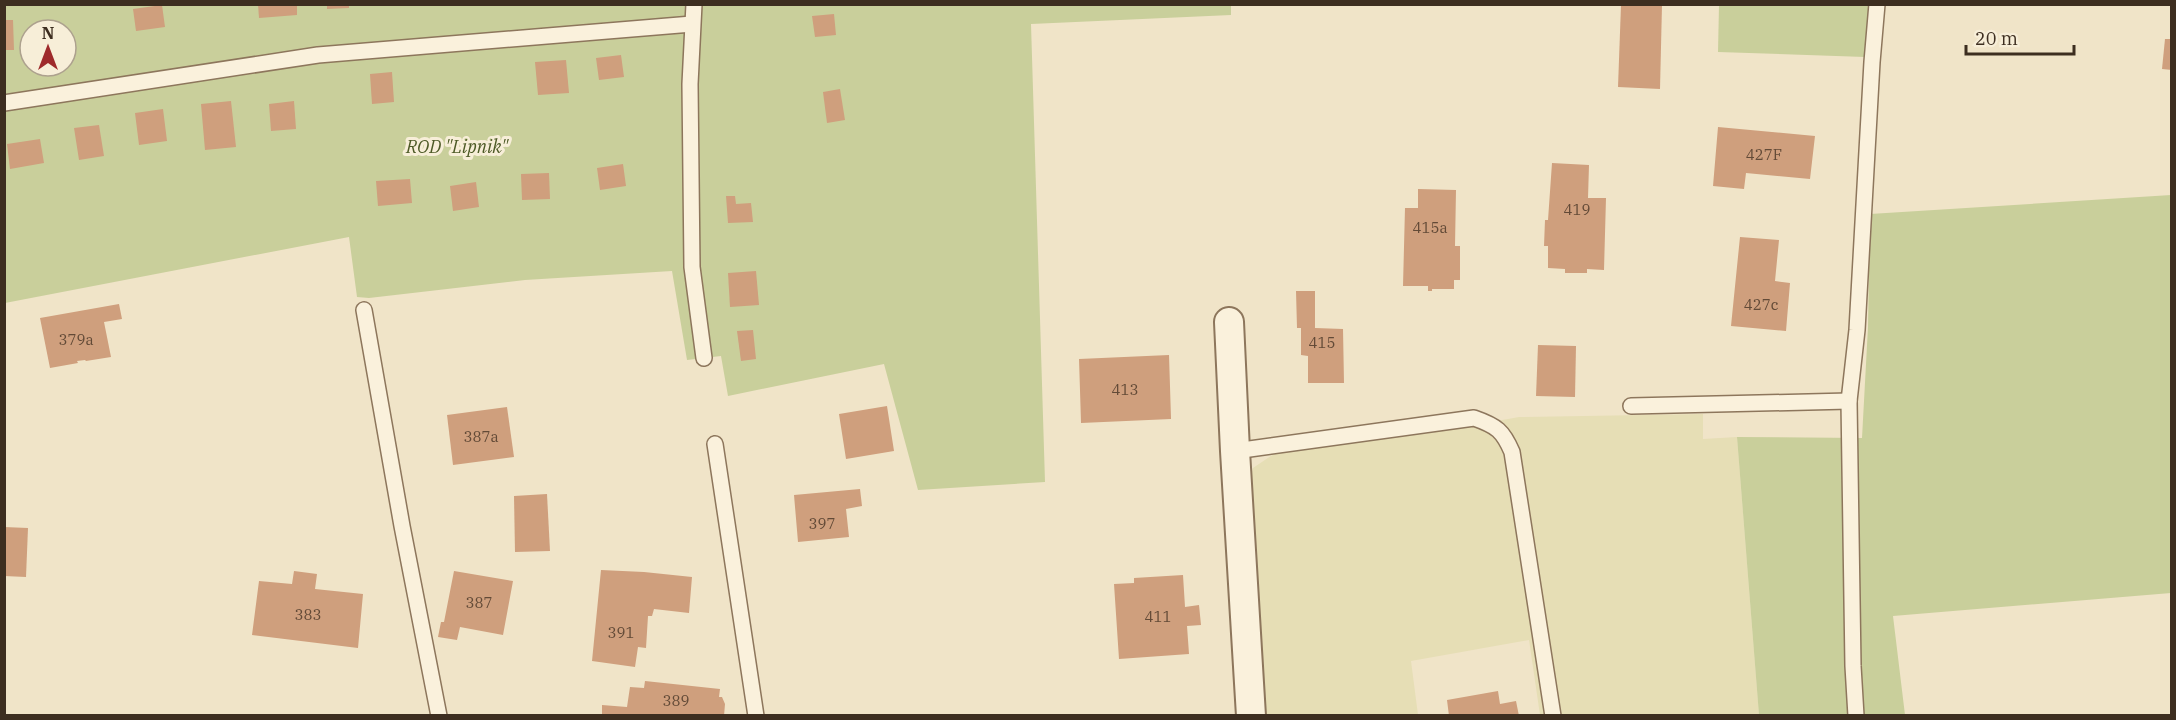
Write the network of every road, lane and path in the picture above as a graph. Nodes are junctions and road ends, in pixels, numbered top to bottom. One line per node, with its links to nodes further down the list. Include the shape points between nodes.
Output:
1 (694, 4): 3 (lane)
2 (1877, 4): 8 (lane)
3 (692, 24): 4 (lane, via 318,55); 7 (lane, via 692,267)
4 (4, 103)
5 (364, 310): 12 (lane)
6 (1229, 322): 11 (street)
7 (704, 358)
8 (1849, 401): 9 (lane); 16 (lane)
9 (1632, 406)
10 (715, 444): 13 (lane)
11 (1235, 451): 14 (street); 15 (lane, via 1474,418 1504,433 1512,452)
12 (439, 716)
13 (756, 716)
14 (1251, 716)
15 (1553, 716)
16 (1856, 716)

